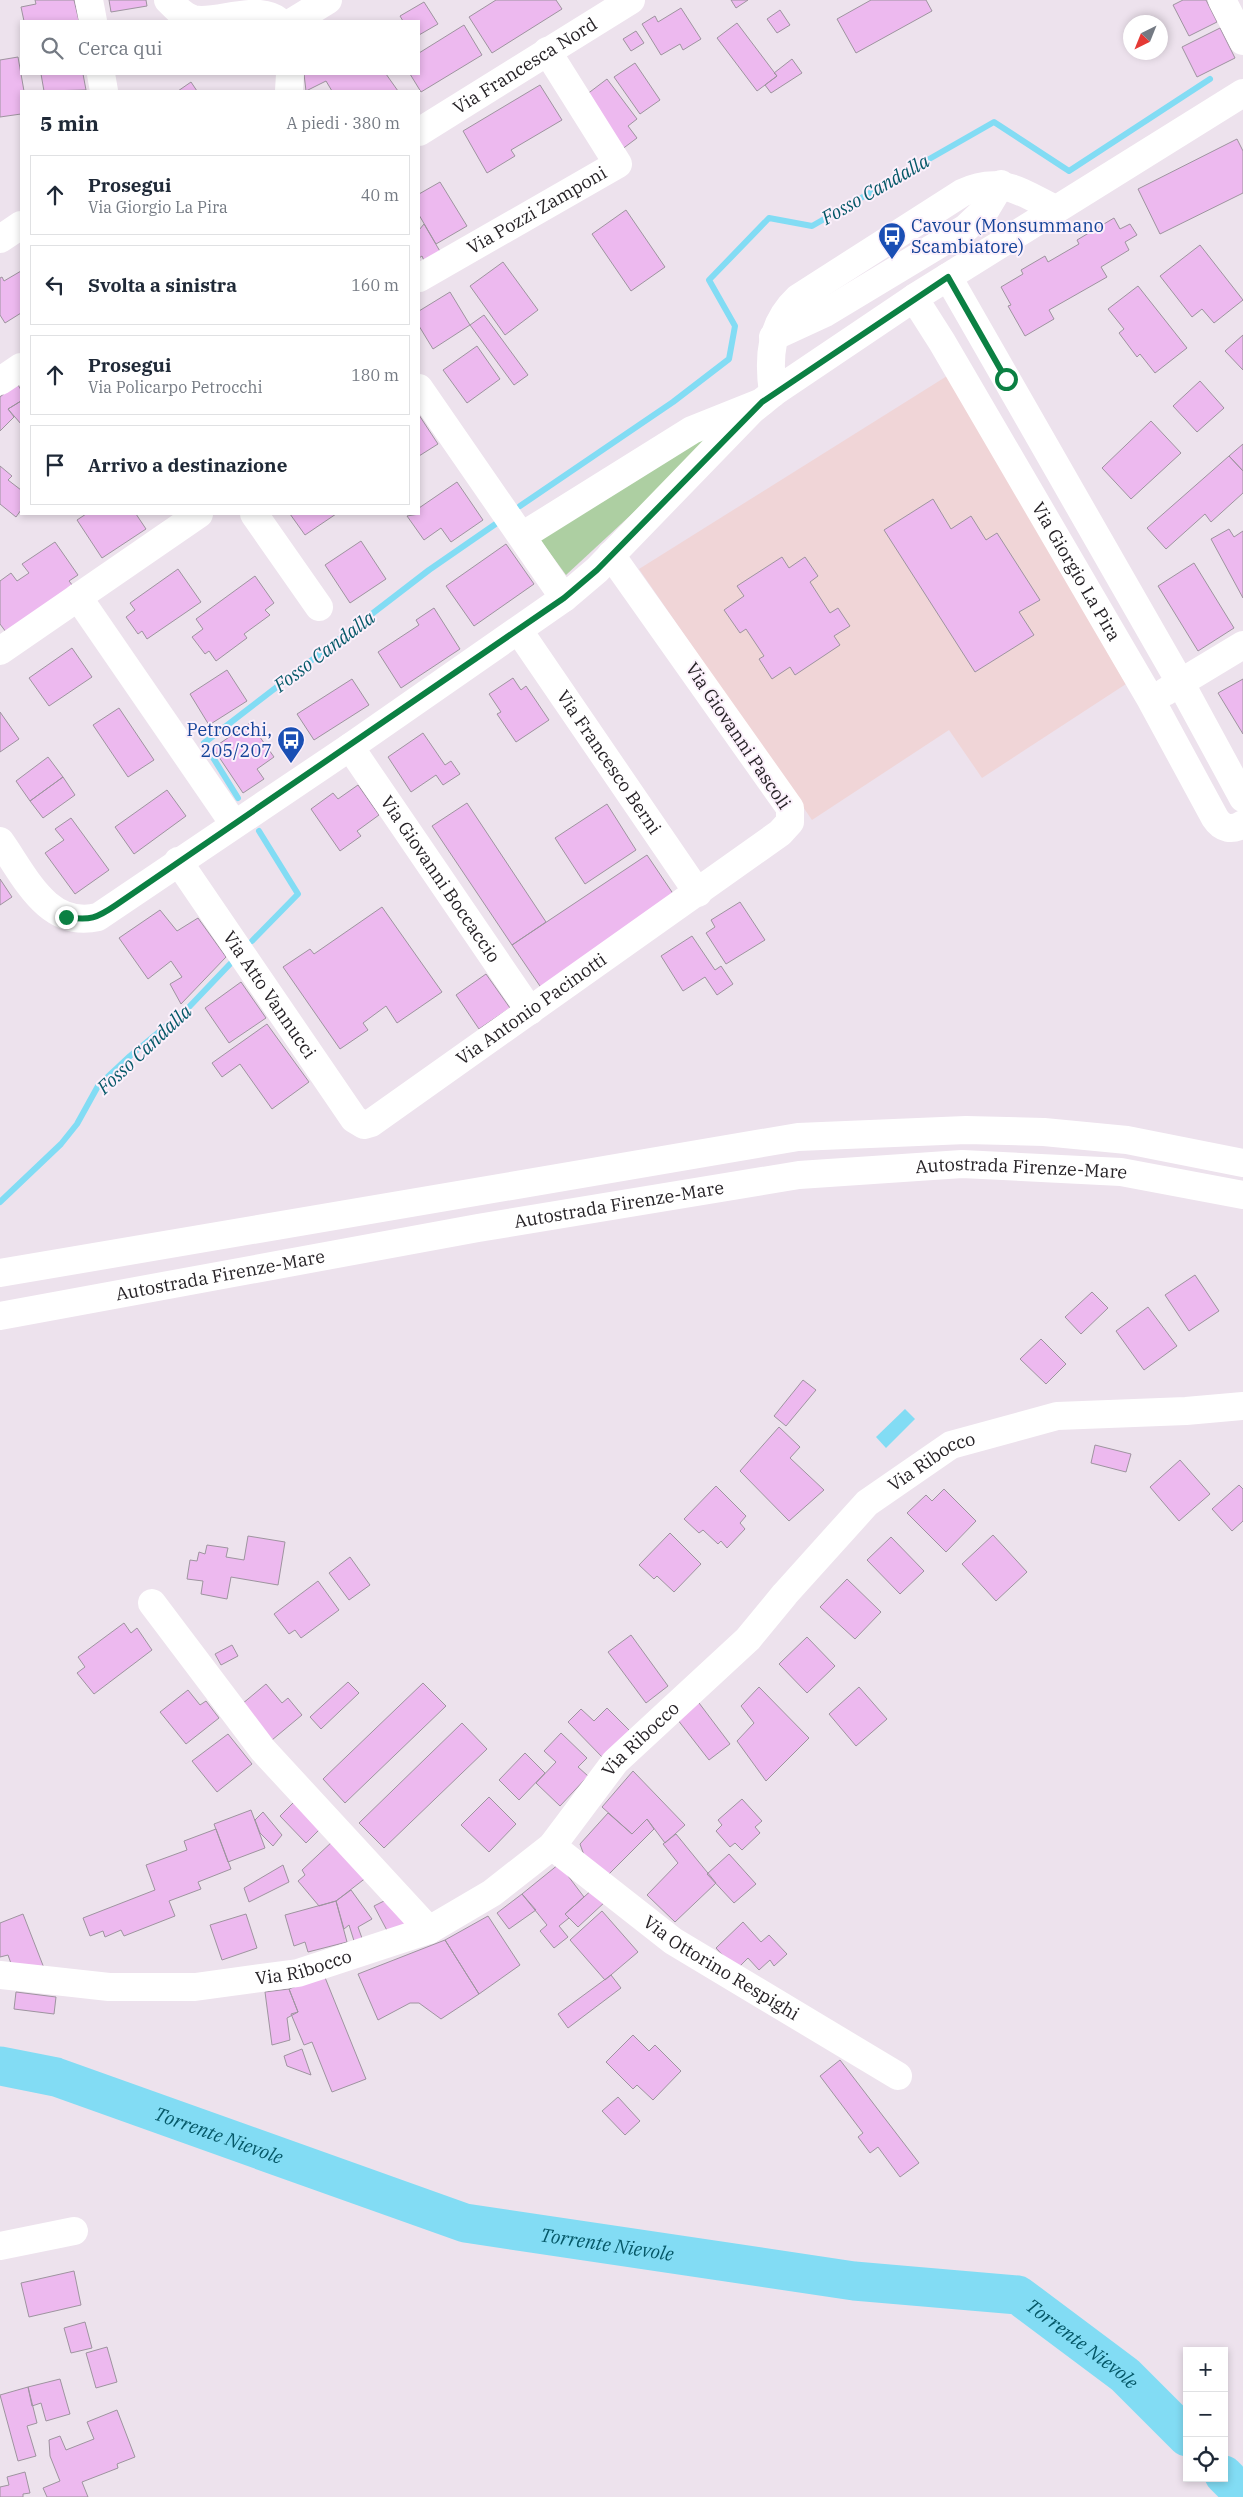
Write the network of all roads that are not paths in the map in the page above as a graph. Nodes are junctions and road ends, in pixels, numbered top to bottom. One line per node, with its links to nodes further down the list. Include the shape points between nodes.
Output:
1 (89, 0): 7 (main road)
2 (168, 0): 9 (main road, via 180,13)
3 (280, 0): 11 (main road)
4 (328, 0): 12 (main road)
5 (631, 0): 14 (main road, Via Francesca Nord)
6 (1222, 0): 13 (main road)
7 (93, 20)
8 (194, 20): 10 (main road, via 248,14 266,15)
9 (194, 20)
10 (277, 20)
11 (284, 20)
12 (296, 20)
13 (1243, 41)
14 (548, 51): 20 (main road, Via Francesca Nord); 24 (main road, Via Pozzi Zamponi, via 618,164)
15 (101, 75): 17 (main road)
16 (290, 75): 18 (main road)
17 (104, 90)
18 (289, 90)
19 (1243, 93): 21 (main road)
20 (420, 131)
21 (1056, 209): 25 (main road); 30 (main road, via 1001,184 976,187 798,298 773,337)
22 (20, 226): 23 (main road)
23 (0, 239)
24 (420, 277)
25 (948, 277): 26 (main road); 41 (main road, Via Giorgio La Pira)
26 (914, 298): 30 (main road); 42 (main road, Via Giorgio La Pira)
27 (20, 368): 28 (main road)
28 (0, 381)
29 (420, 389): 33 (main road)
30 (768, 397): 33 (main road, via 692,430); 34 (main road)
31 (198, 515): 35 (main road)
32 (255, 515): 37 (main road)
33 (522, 536): 36 (main road)
34 (611, 555): 36 (main road); 49 (main road, Via Giovanni Pascoli, via 790,808 790,822 780,832)
35 (78, 597): 40 (main road); 45 (main road)
36 (564, 598): 38 (main road)
37 (319, 607)
38 (520, 631): 43 (main road); 49 (main road, Via Francesco Berni)
39 (1243, 645): 41 (main road)
40 (0, 651)
41 (1180, 682): 42 (main road); 44 (main road, Via Giorgio La Pira)
42 (1151, 700): 46 (main road, Via Giorgio La Pira, via 1218,822 1233,829)
43 (350, 747): 45 (main road); 50 (main road, Via Giovanni Boccaccio)
44 (1243, 798)
45 (234, 824): 48 (main road)
46 (1243, 824)
47 (0, 841): 48 (main road, via 47,906 66,917 84,920 98,917)
48 (178, 861): 51 (main road, Via Atto Vannucci, via 354,1119)
49 (698, 893): 50 (main road, Via Antonio Pacinotti)
50 (530, 1011): 51 (main road, Via Antonio Pacinotti)
51 (364, 1125)
52 (1243, 1163): 54 (main road, Autostrada Firenze-Mare, via 1127,1140 1044,1132 966,1130 798,1137)
53 (1243, 1195): 55 (main road, Autostrada Firenze-Mare, via 1121,1172 962,1164 800,1175 478,1228)
54 (0, 1273)
55 (0, 1316)
56 (1243, 1406): 58 (main road, Via Ribocco, via 1057,1416 951,1445 867,1503 748,1639 615,1762)
57 (152, 1603): 59 (main road, via 263,1750)
58 (552, 1846): 59 (main road, Via Ribocco, via 492,1893); 61 (main road, Via Ottorino Respighi, via 673,1941)
59 (429, 1930): 60 (main road, Via Ribocco, via 298,1973 195,1987 109,1987)
60 (0, 1975)
61 (898, 2076)
62 (74, 2231): 63 (main road)
63 (0, 2246)

